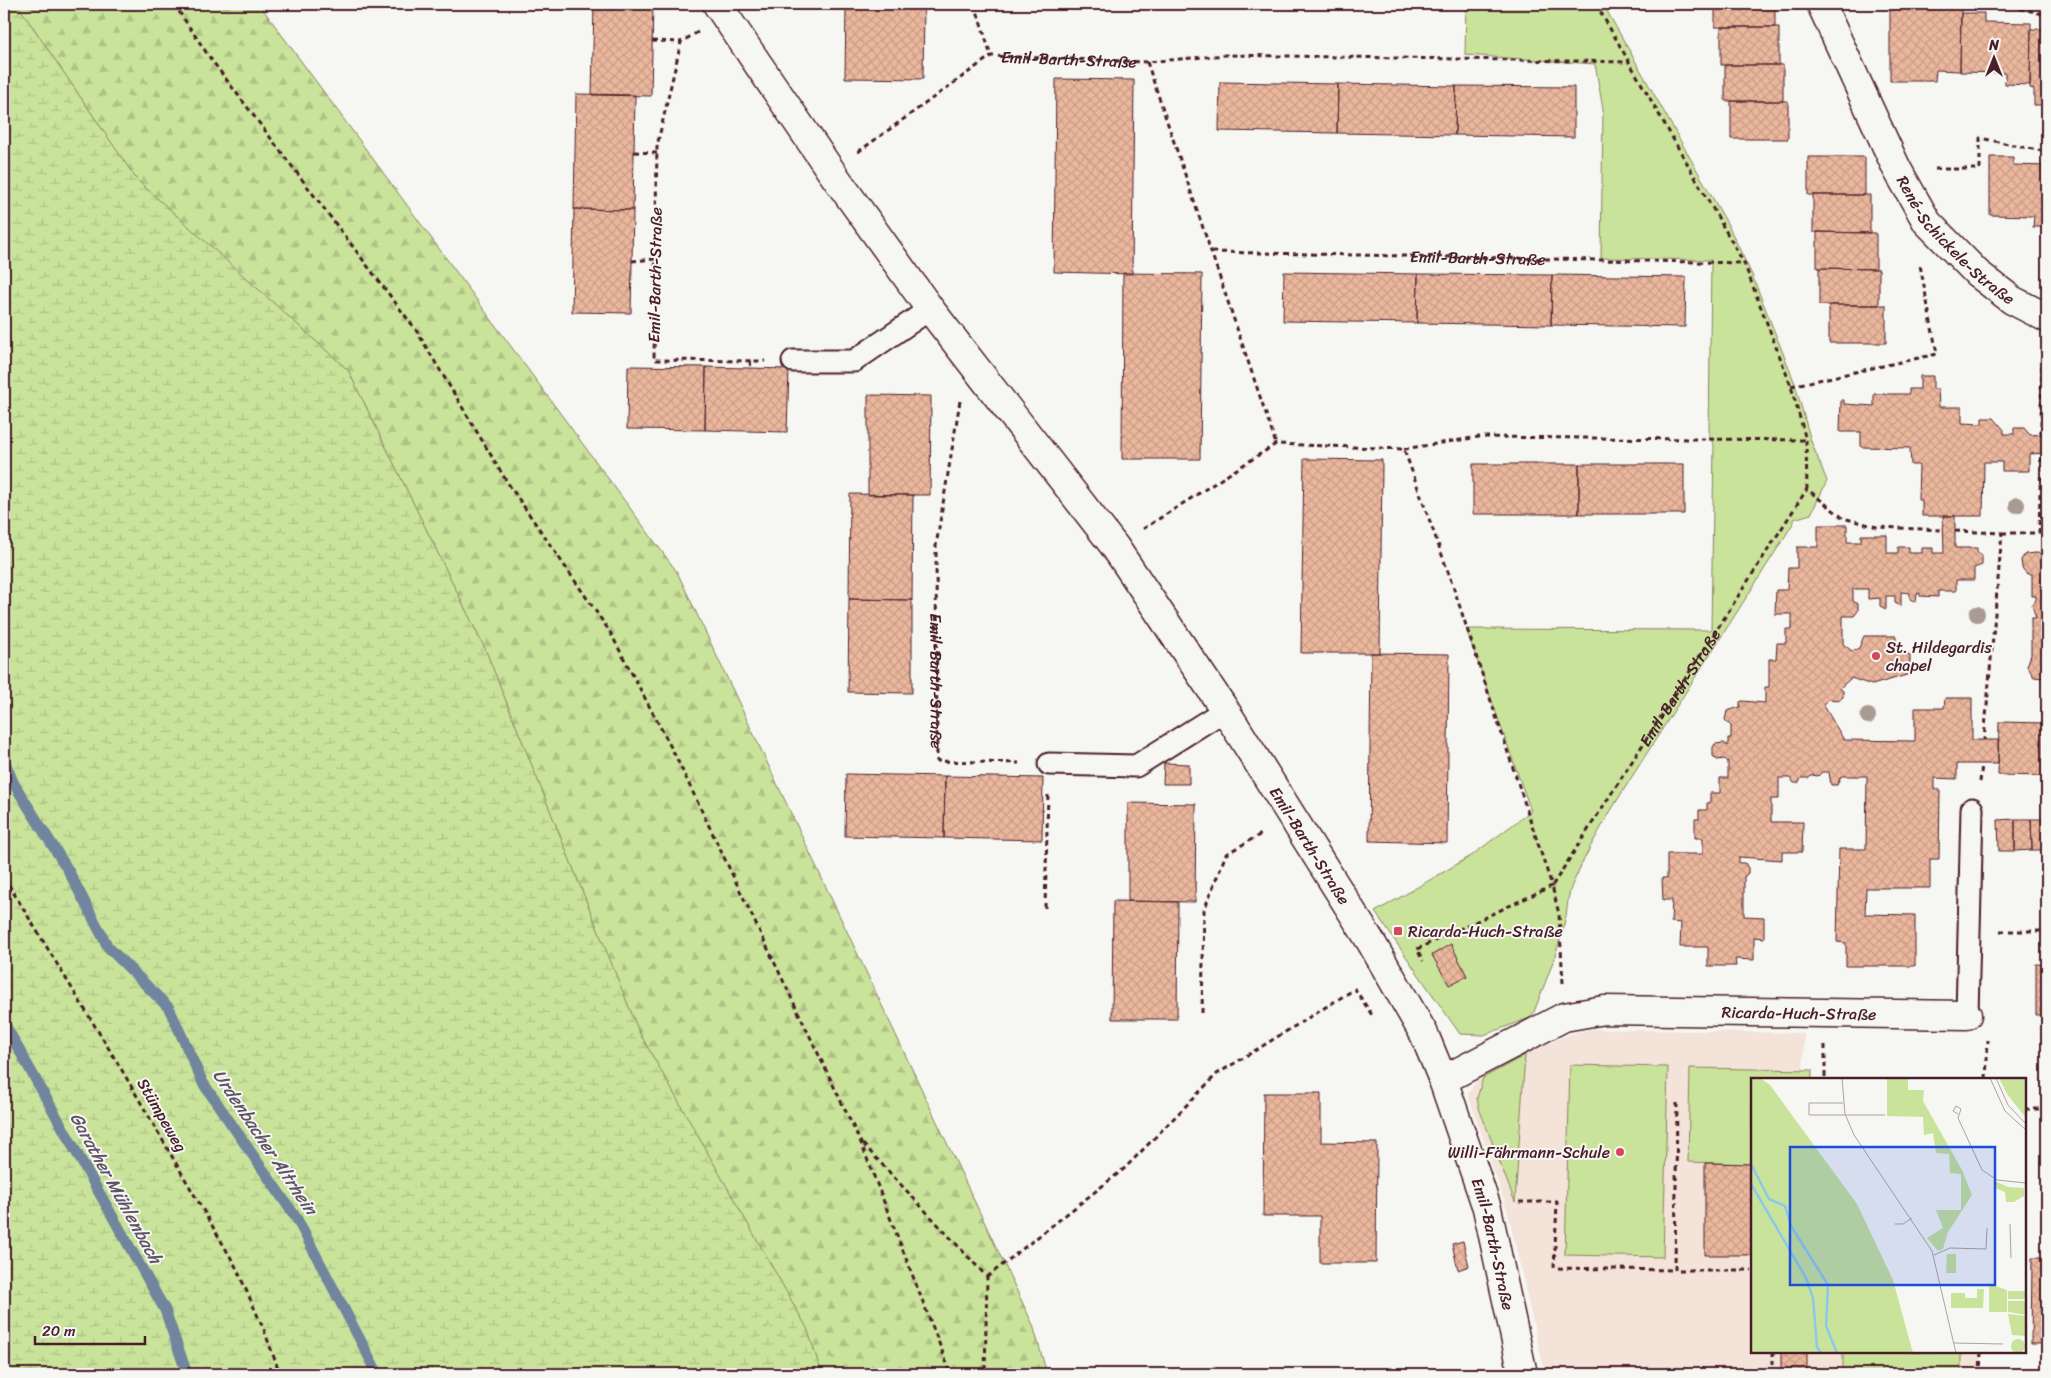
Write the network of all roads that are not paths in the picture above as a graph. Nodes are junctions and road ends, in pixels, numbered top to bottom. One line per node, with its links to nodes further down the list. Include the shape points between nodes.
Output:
1 (1821, 4): 4 (street, René-Schickele-Straße, via 1897,169 1926,222 1977,273 2012,300)
2 (721, 10): 3 (street, Emil-Barth-Straße)
3 (930, 309): 5 (lane, via 854,361); 6 (street, Emil-Barth-Straße, via 1115,547)
4 (2045, 317)
5 (793, 361)
6 (1225, 710): 7 (lane, via 1136,766); 10 (street, Emil-Barth-Straße, via 1401,993 1424,1034)
7 (1049, 764)
8 (1972, 809): 9 (lane, Ricarda-Huch-Straße)
9 (1967, 1015): 10 (street, Ricarda-Huch-Straße, via 1604,1010 1564,1016)
10 (1443, 1080): 11 (street, Emil-Barth-Straße, via 1487,1208)
11 (1523, 1374)

